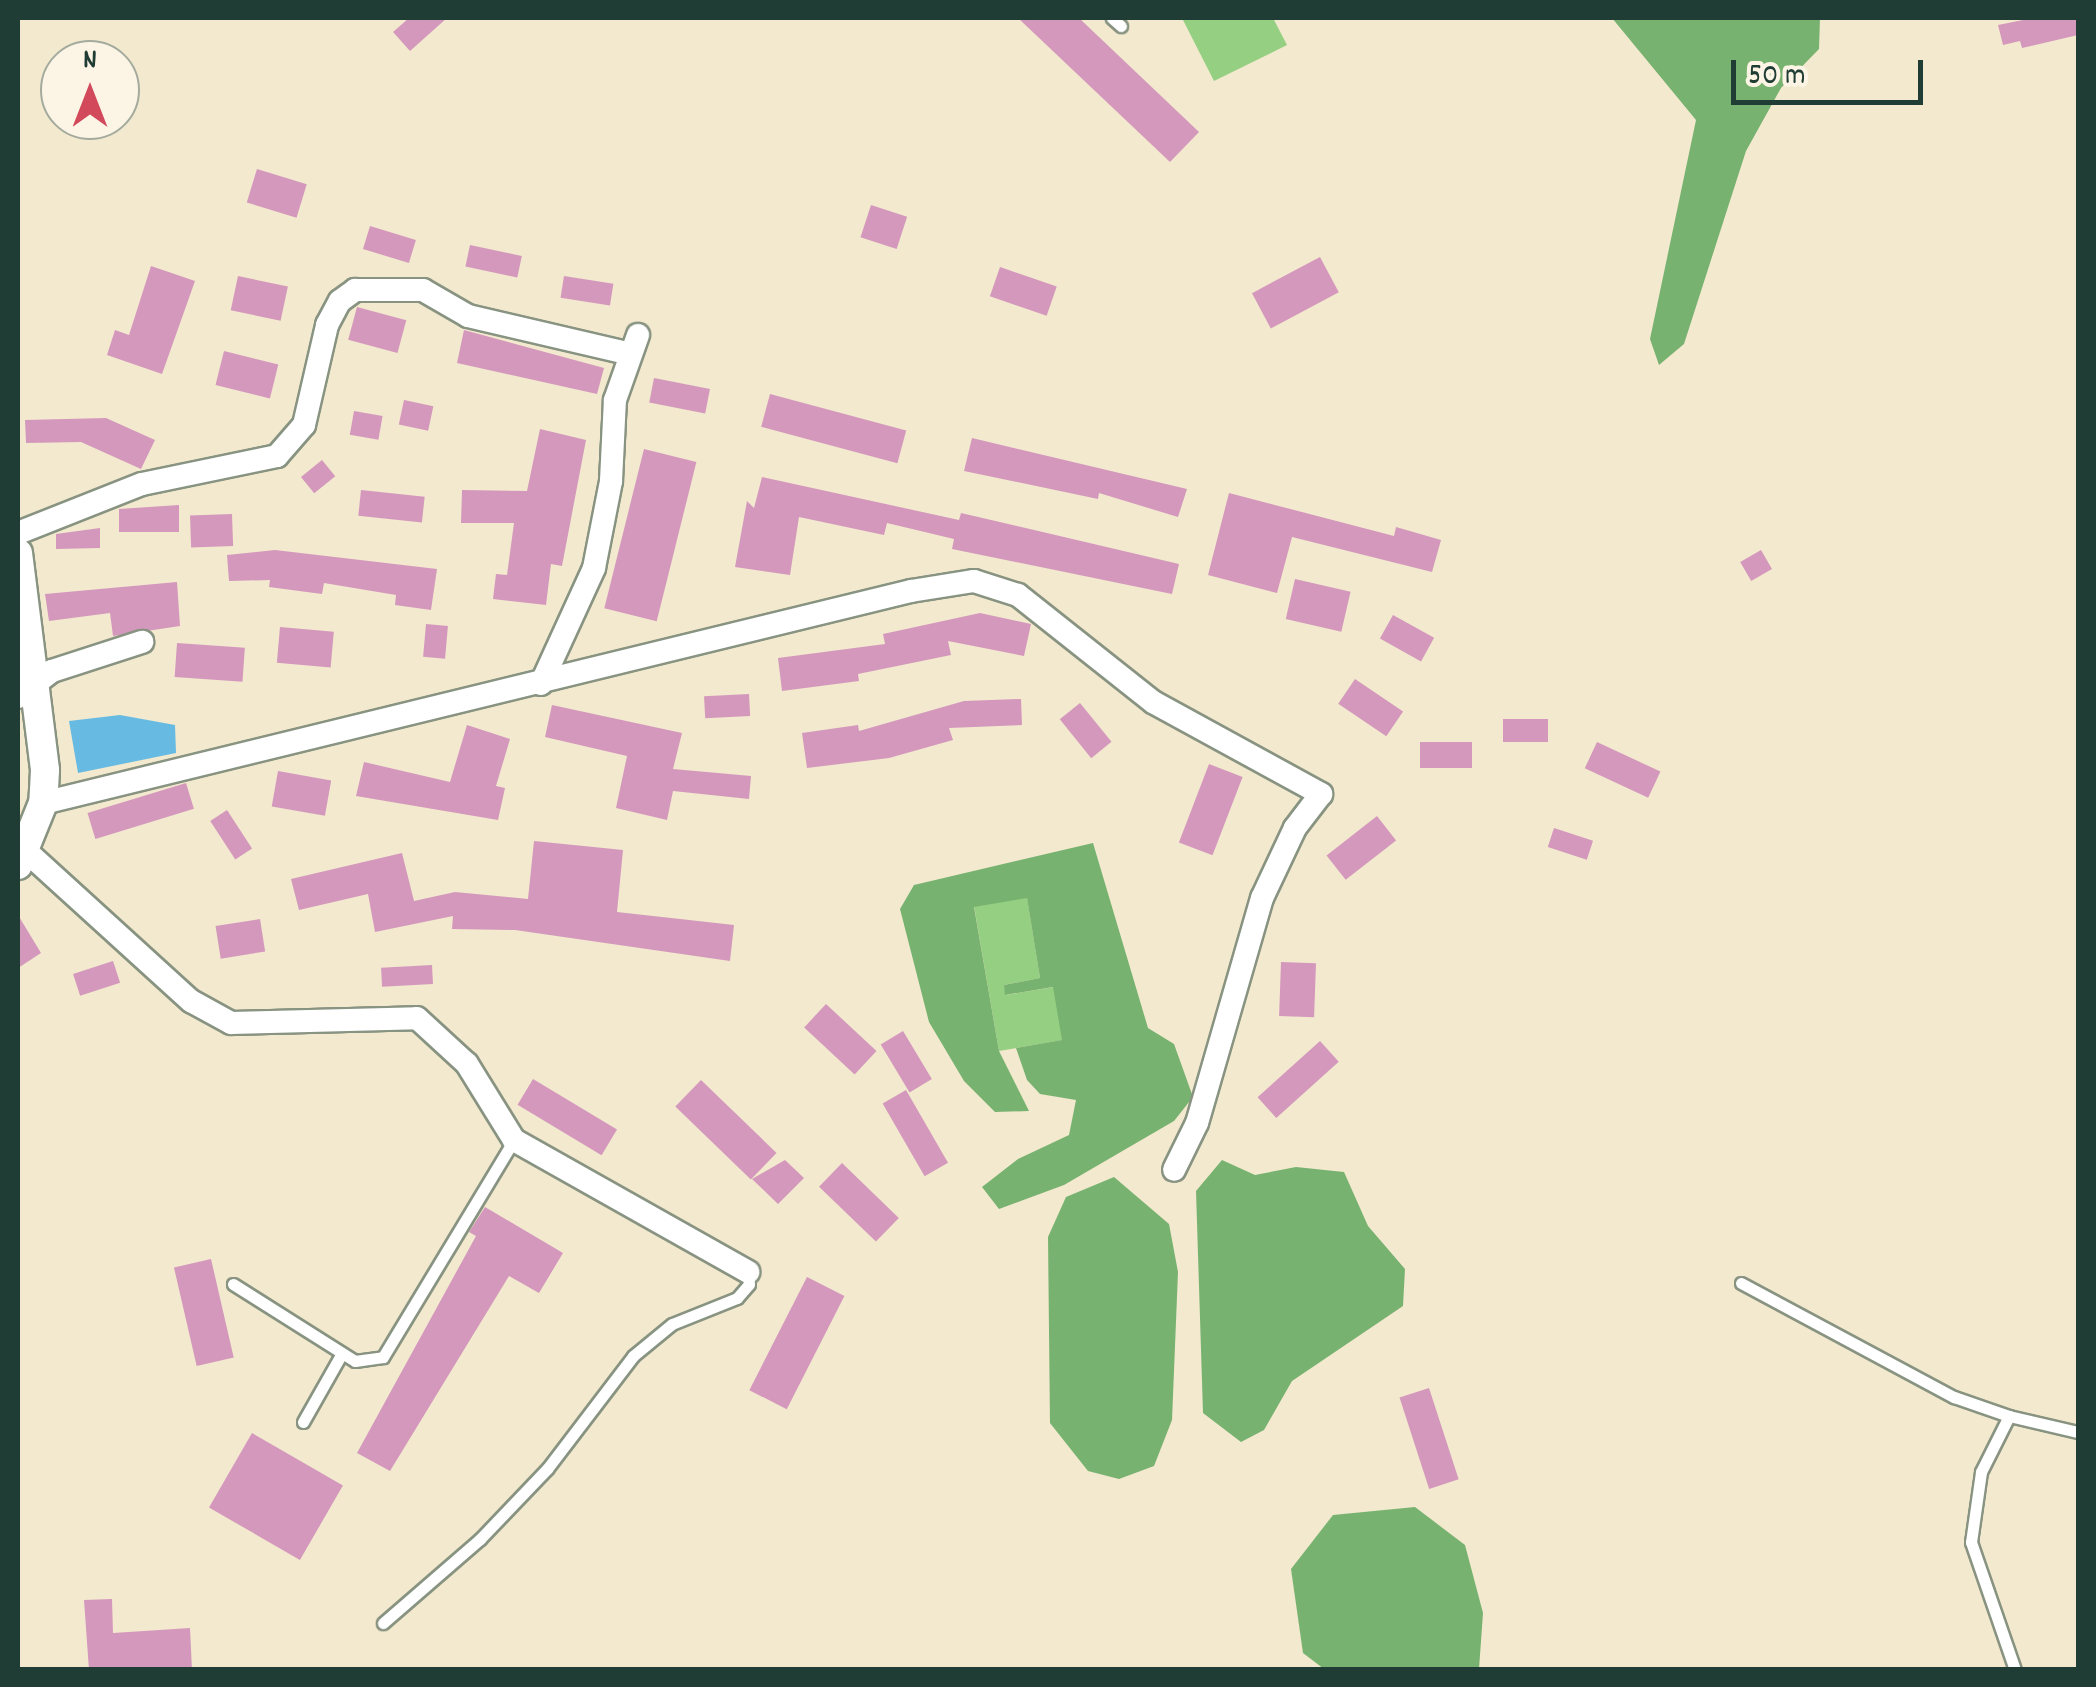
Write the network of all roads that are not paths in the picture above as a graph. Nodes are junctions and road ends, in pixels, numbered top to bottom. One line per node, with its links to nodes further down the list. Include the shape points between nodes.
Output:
1 (18, 533): 4 (street, via 142,484 277,456 304,425 327,325 355,290 424,290 496,324 633,344 594,568)
2 (18, 553): 5 (street)
3 (142, 642): 5 (street, via 52,671)
4 (541, 684): 6 (street); 9 (street, via 911,591 974,582 1052,616 1153,702 1321,794 1295,828 1262,898 1197,1123)
5 (26, 693): 6 (street, via 43,726)
6 (42, 803): 7 (street)
7 (22, 859): 8 (street, via 191,1000 231,1023 417,1018 466,1064)
8 (514, 1140): 10 (street); 13 (lane, via 383,1357 355,1361)
9 (1174, 1170)
10 (748, 1272): 17 (lane, via 750,1284 737,1298 672,1324 633,1356 547,1469 480,1539)
11 (1741, 1283): 14 (lane, via 1954,1397)
12 (233, 1284): 13 (lane)
13 (342, 1353): 15 (lane)
14 (2009, 1416): 16 (lane); 18 (lane, via 1982,1472 1971,1542)
15 (303, 1422)
16 (2078, 1432)
17 (383, 1622)
18 (2015, 1670)

